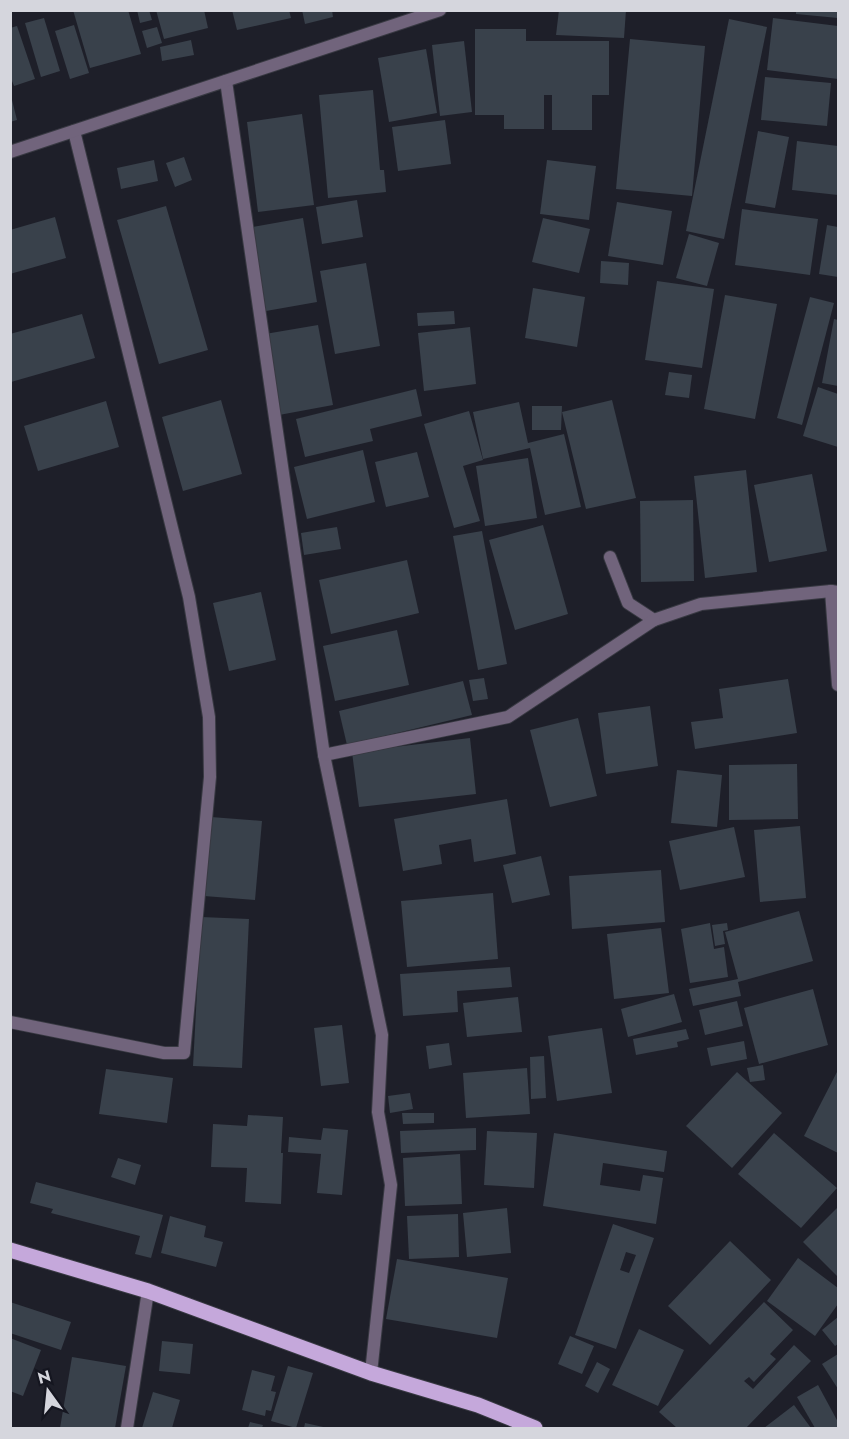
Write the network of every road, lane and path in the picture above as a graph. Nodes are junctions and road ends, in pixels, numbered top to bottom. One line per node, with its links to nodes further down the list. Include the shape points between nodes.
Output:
1 (440, 10): 2 (street)
2 (226, 81): 3 (street); 9 (street)
3 (74, 131): 4 (street); 10 (street, via 189,597 209,717 210,777 184,1053 164,1053)
4 (10, 152)
5 (610, 556): 7 (street, via 628,603)
6 (835, 592): 7 (street, via 701,604); 8 (street)
7 (654, 620): 9 (street, via 508,717)
8 (838, 685)
9 (324, 754): 13 (street, via 382,1035 378,1112 392,1185)
10 (10, 1022)
11 (10, 1250): 12 (main road)
12 (148, 1291): 13 (main road); 14 (street)
13 (372, 1373): 15 (main road, via 478,1405)
14 (127, 1428)
15 (535, 1428)

